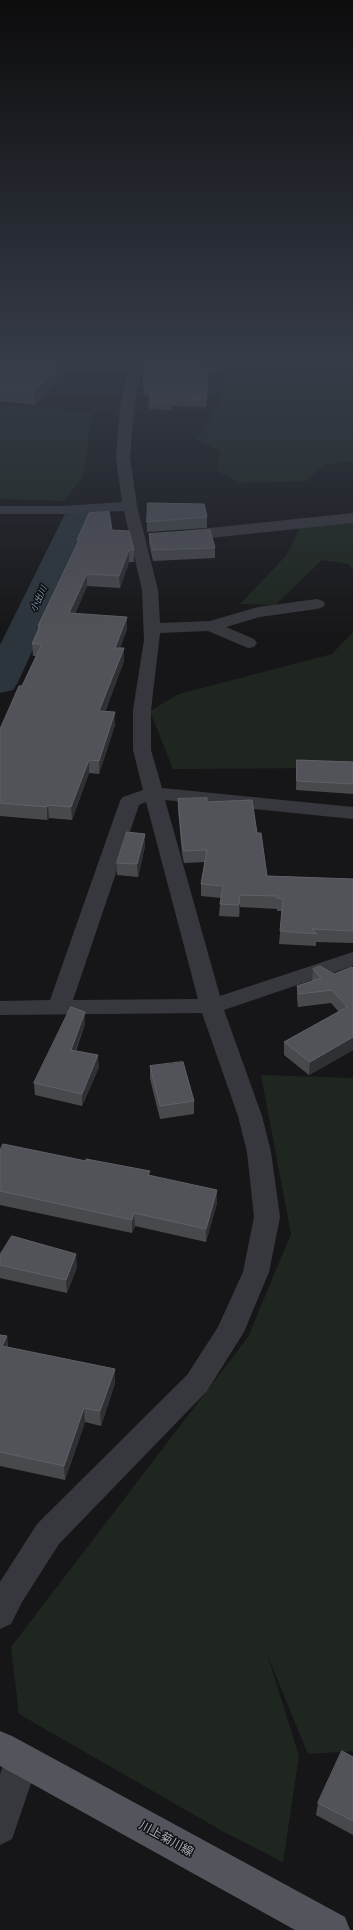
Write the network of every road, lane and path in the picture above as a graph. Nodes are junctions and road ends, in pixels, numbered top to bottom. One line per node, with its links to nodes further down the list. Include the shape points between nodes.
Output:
1 (123, 455): 2 (street)
2 (130, 506): 3 (street); 5 (street)
3 (0, 510)
4 (353, 518): 5 (street)
5 (152, 538): 8 (street)
6 (317, 604): 7 (street, via 258,612)
7 (211, 626): 8 (street); 9 (street)
8 (151, 628): 10 (street, via 152,640 142,710 142,750)
9 (248, 643)
10 (154, 793): 11 (street); 13 (street); 14 (street, via 130,801)
11 (353, 813)
12 (353, 959): 13 (street)
13 (212, 1006): 14 (street); 16 (street, via 250,1116 259,1152 267,1217 256,1272 230,1332 197,1384 48,1534)
14 (59, 1007): 15 (street)
15 (0, 1008)
16 (0, 1614)
17 (11, 1754): 18 (street); 19 (main road, 川上菊川線)
18 (0, 1826)
19 (332, 1930)

